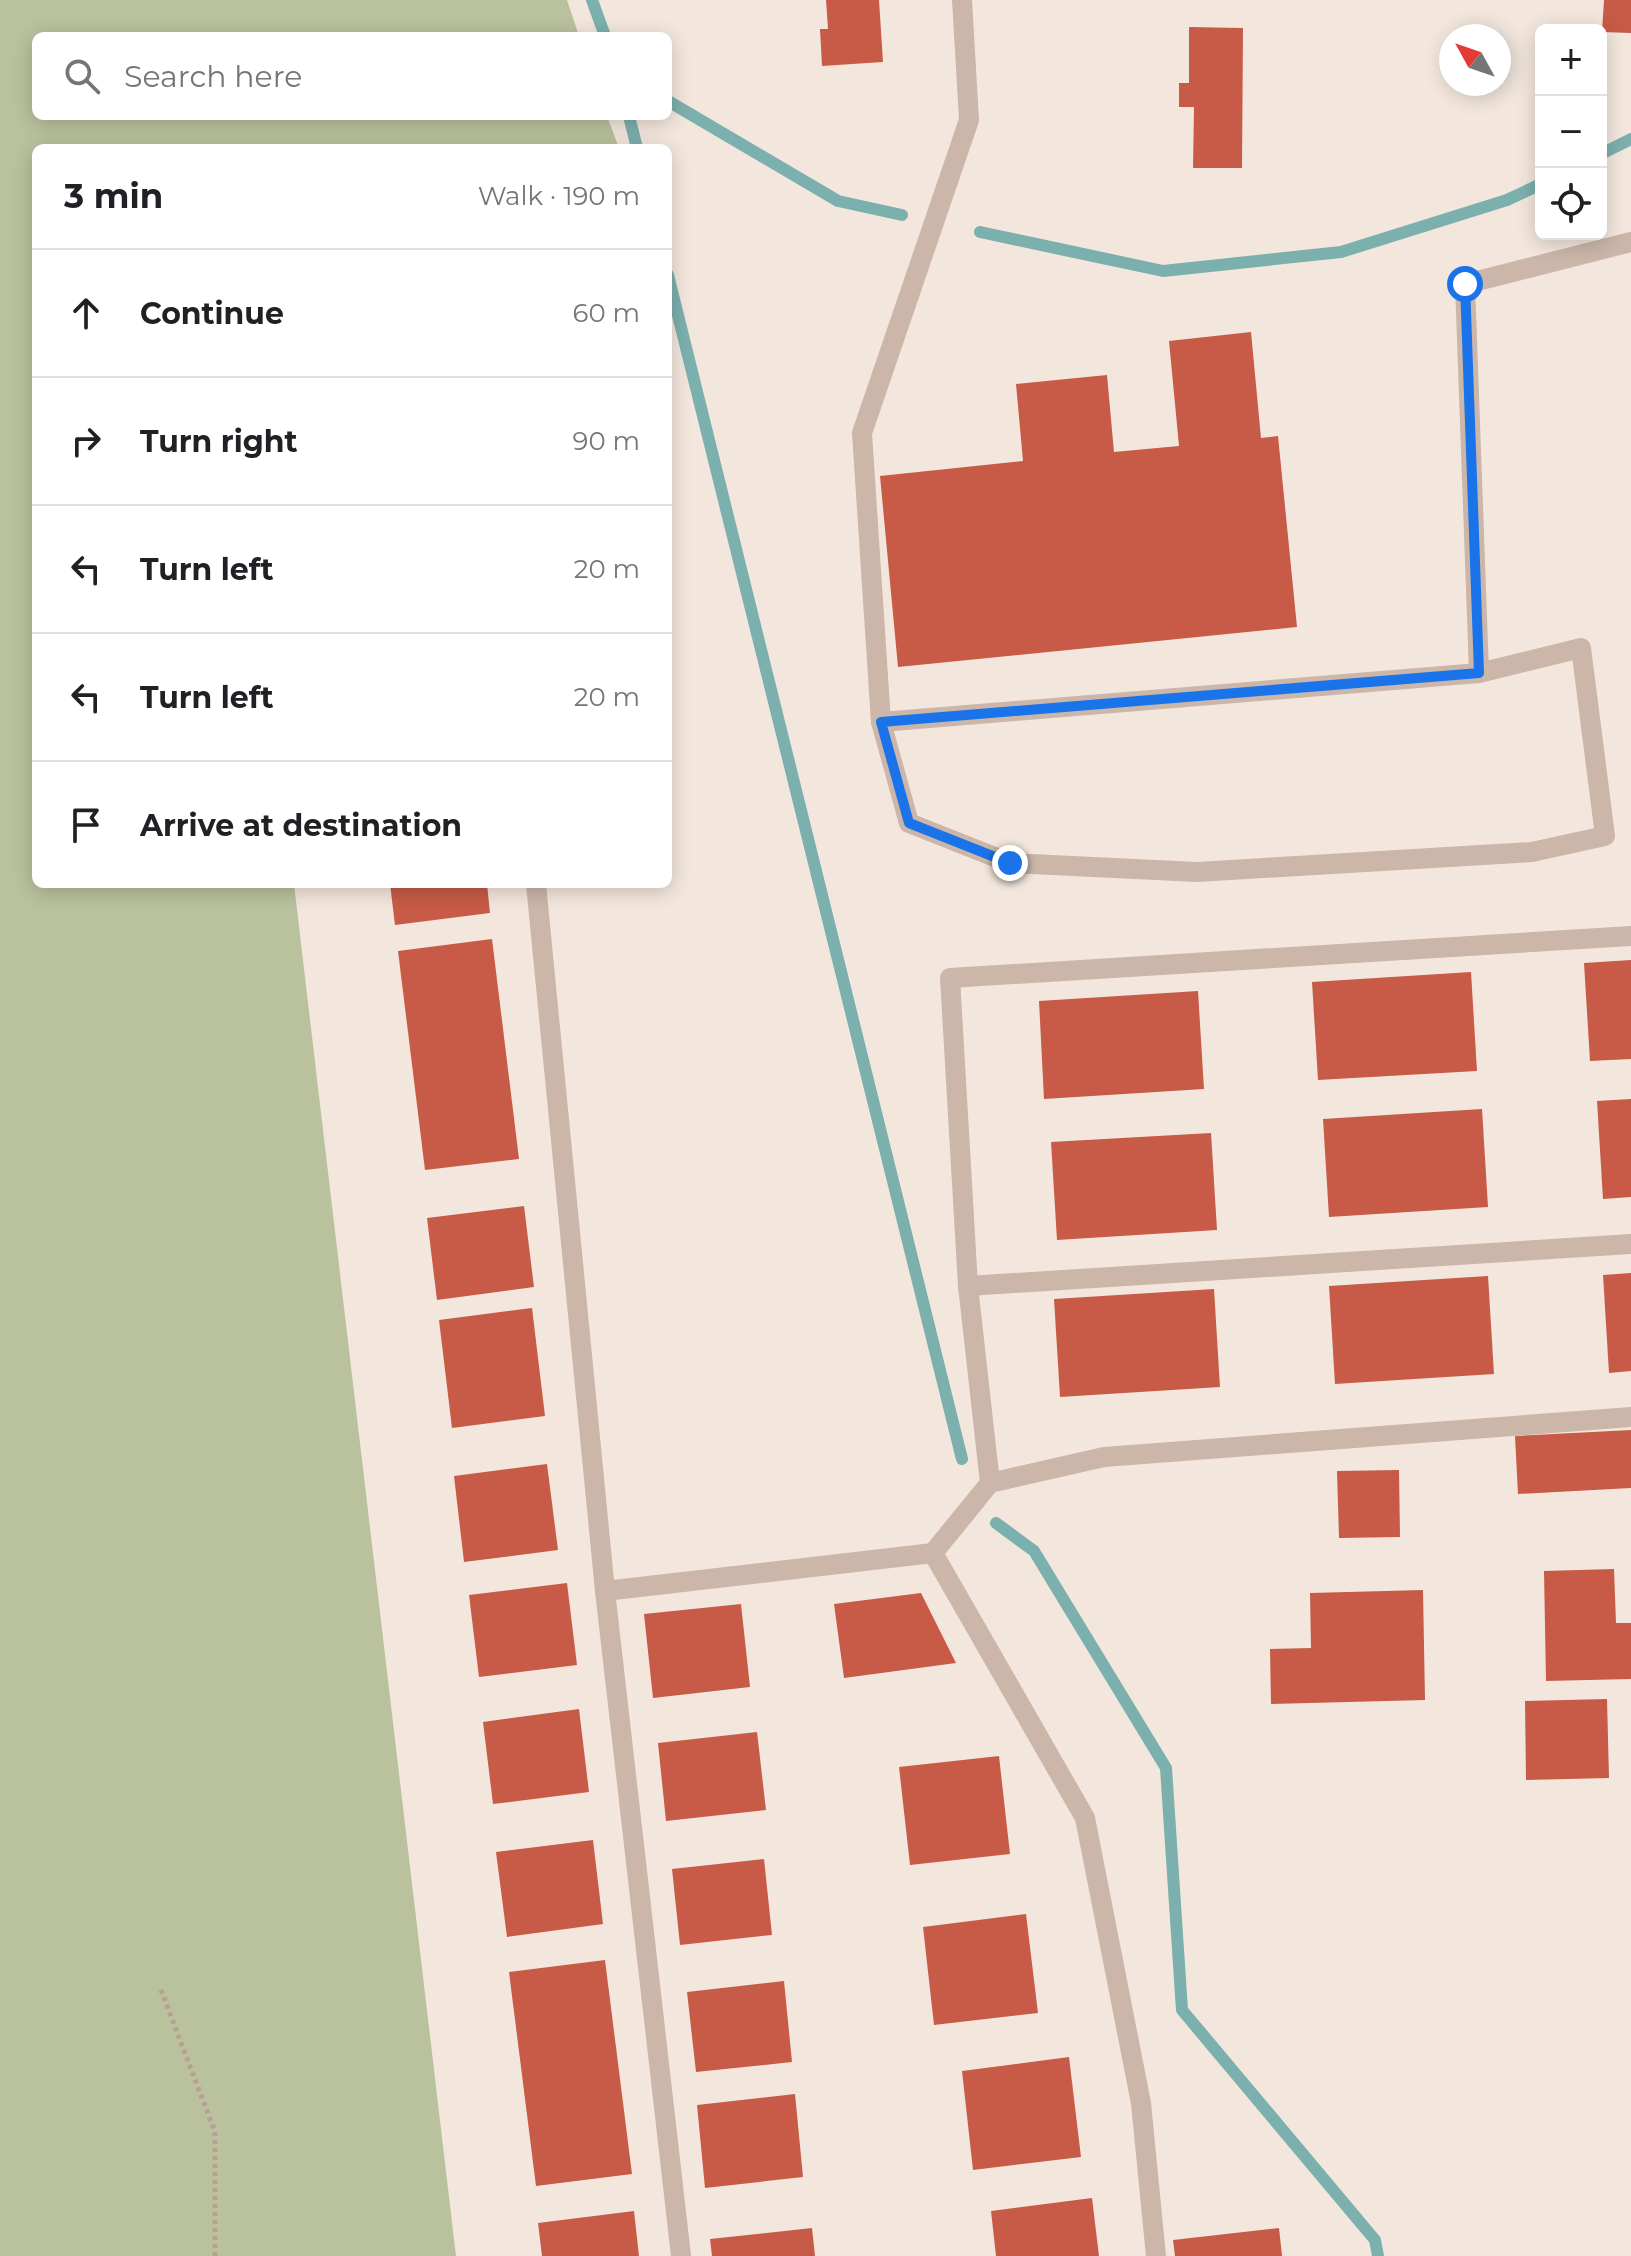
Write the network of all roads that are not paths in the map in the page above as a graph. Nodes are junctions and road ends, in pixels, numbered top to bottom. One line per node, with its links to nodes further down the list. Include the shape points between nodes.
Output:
1 (962, 0): 4 (street, via 969,120 862,433)
2 (1631, 242): 3 (street, via 1465,284)
3 (1479, 673): 4 (street); 4 (street, via 1581,648 1605,836 1532,852 1197,872 1010,863 909,823)
4 (881, 722)
5 (536, 888): 12 (street)
6 (1631, 936): 8 (street, via 950,978)
7 (1631, 1244): 8 (street)
8 (968, 1286): 10 (street)
9 (1631, 1417): 10 (street, via 1104,1457)
10 (990, 1483): 11 (street)
11 (933, 1553): 12 (street); 14 (street, via 1085,1818 1141,2103)
12 (605, 1591): 13 (street)
13 (681, 2256)
14 (1156, 2256)

